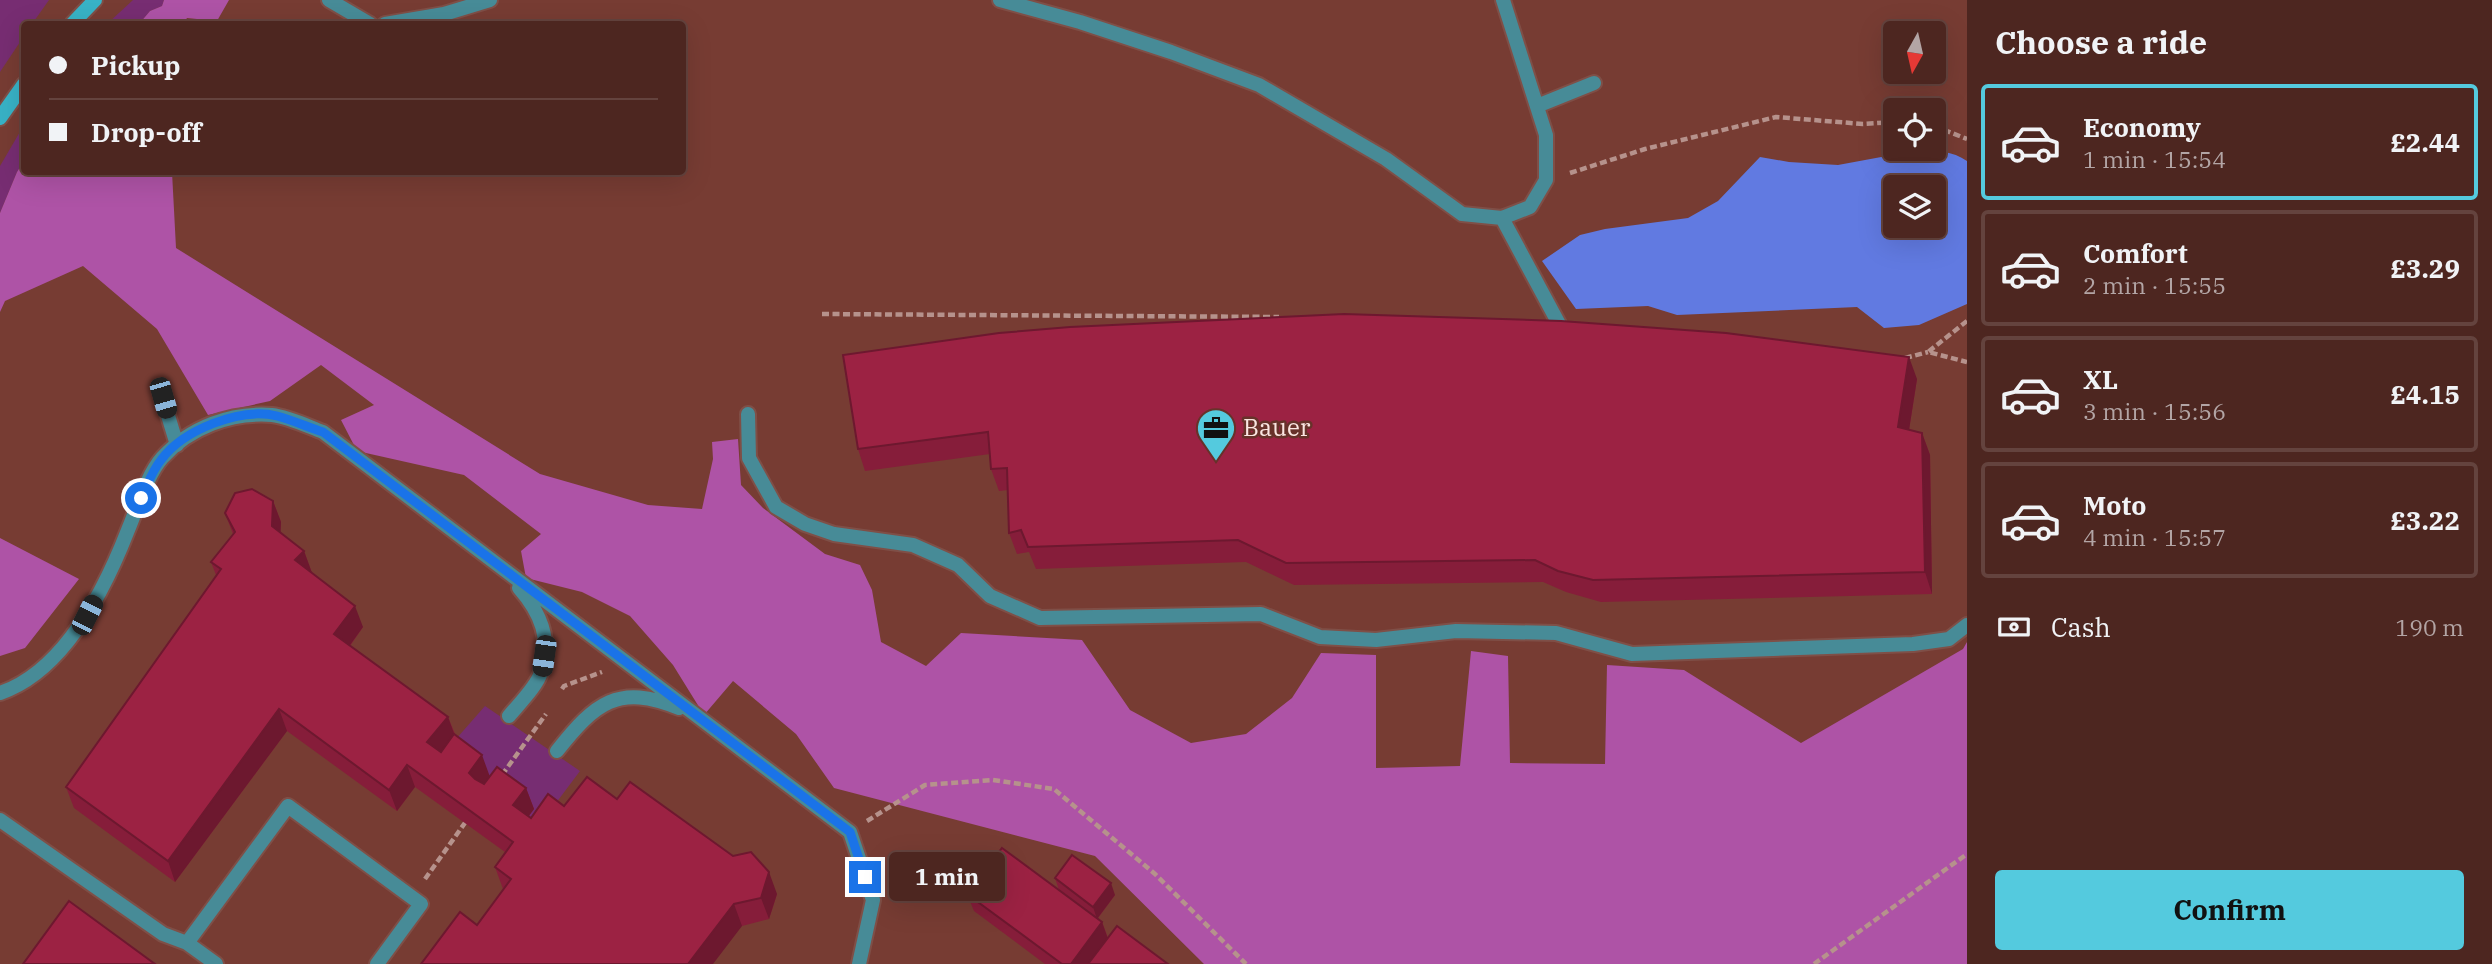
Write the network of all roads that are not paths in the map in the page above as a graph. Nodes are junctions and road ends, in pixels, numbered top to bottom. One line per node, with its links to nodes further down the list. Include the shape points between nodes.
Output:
1 (96, 0): 6 (street)
2 (329, 0): 7 (street)
3 (491, 0): 8 (street)
4 (1000, 0): 13 (street, via 1106,31 1259,85 1386,159 1462,214)
5 (1503, 0): 11 (street)
6 (75, 21)
7 (365, 21)
8 (401, 21)
9 (1594, 83): 11 (street)
10 (21, 87): 12 (street)
11 (1537, 106): 13 (street, via 1546,135 1546,180 1530,207)
12 (0, 118)
13 (1502, 218): 14 (street)
14 (1569, 343)
15 (163, 398): 17 (street)
16 (748, 414): 19 (street, via 749,458 776,507 834,534 913,545 958,565 990,596 1040,618 1261,614 1320,637 1376,640 1456,631 1556,633 1632,654 1913,644 1949,639)
17 (177, 445): 18 (street, via 189,434 232,417 274,415 323,432); 20 (street, via 160,460 87,615 34,675)
18 (497, 564): 21 (street); 22 (street, via 531,602 547,637 541,674)
19 (1967, 625)
20 (0, 693)
21 (697, 715): 23 (street, via 629,696 603,704); 28 (street, via 850,832 873,900)
22 (509, 716)
23 (557, 751)
24 (0, 820): 25 (street, via 163,934)
25 (187, 943): 26 (street); 27 (street, via 288,806 421,904)
26 (216, 964)
27 (377, 964)
28 (859, 964)

